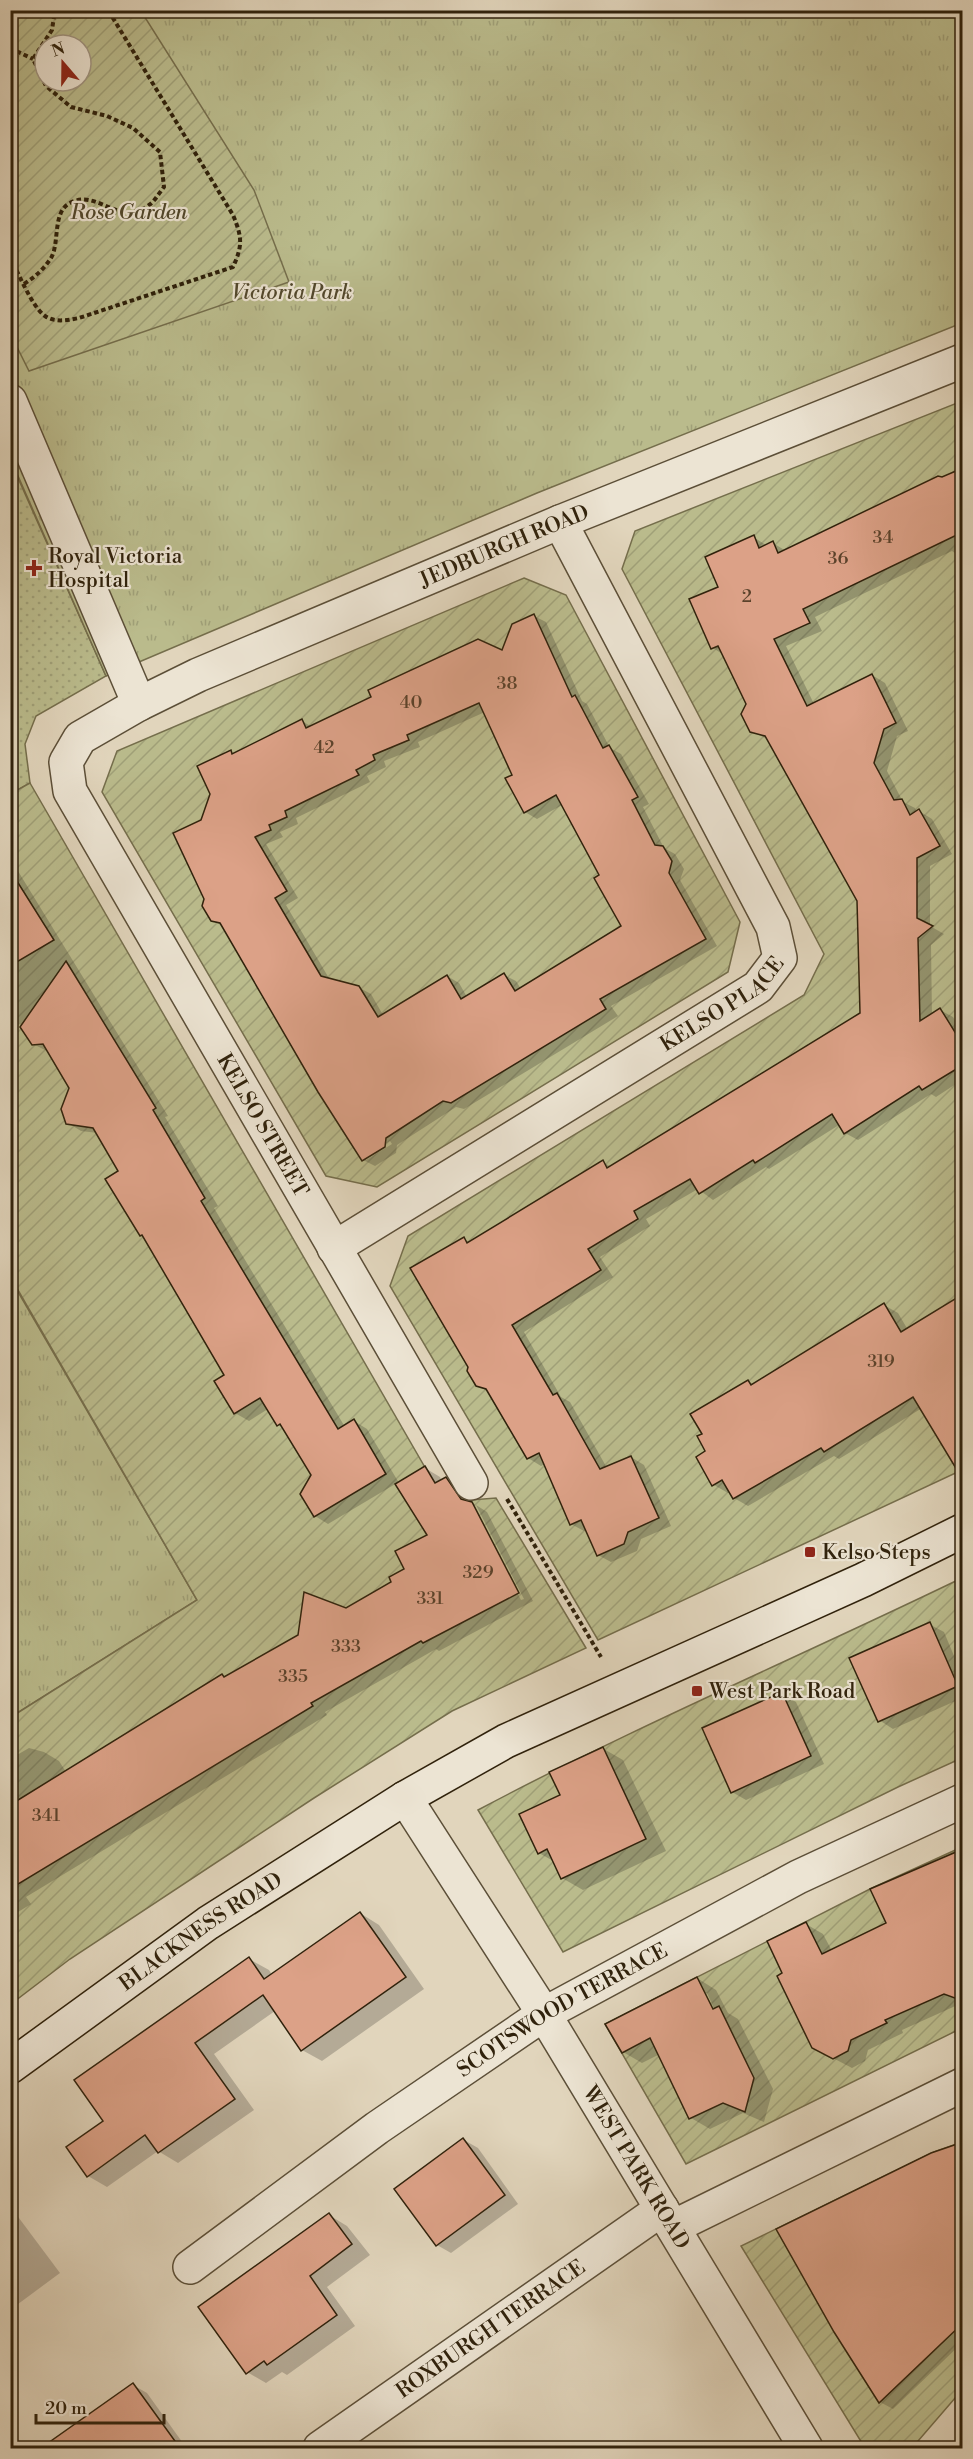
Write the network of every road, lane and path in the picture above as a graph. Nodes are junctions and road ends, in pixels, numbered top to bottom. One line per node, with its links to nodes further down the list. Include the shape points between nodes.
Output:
1 (55, 10): 3 (path)
2 (108, 10): 8 (path, via 233,215 242,237 239,254 233,267 62,321 46,317)
3 (50, 33)
4 (10, 48): 5 (path)
5 (33, 59)
6 (54, 93): 8 (path, via 71,107 107,116 133,128 160,152 164,188 150,205 135,213 118,212 81,199 68,203 60,216 52,256)
7 (10, 257): 8 (path)
8 (24, 284)
9 (963, 361): 11 (street, JEDBURGH ROAD)
10 (10, 401): 12 (street)
11 (560, 522): 12 (street, JEDBURGH ROAD, via 198,675); 14 (street, KELSO PLACE, via 773,927 780,958 758,987)
12 (139, 704): 13 (street, JEDBURGH ROAD, via 80,738)
13 (66, 762): 14 (street, KELSO STREET, via 70,791)
14 (334, 1248): 15 (street, KELSO STREET)
15 (471, 1484)
16 (506, 1497): 18 (path)
17 (963, 1531): 18 (street, BLACKNESS ROAD)
18 (620, 1689): 19 (street, BLACKNESS ROAD, via 506,1741)
19 (405, 1798): 21 (street, WEST PARK ROAD); 22 (street, BLACKNESS ROAD, via 208,1923)
20 (963, 1801): 21 (street, SCOTSWOOD TERRACE, via 798,1877)
21 (544, 2014): 24 (street, WEST PARK ROAD); 25 (street, SCOTSWOOD TERRACE, via 377,2128)
22 (10, 2067)
23 (963, 2085): 24 (street, ROXBURGH TERRACE)
24 (667, 2218): 26 (street, ROXBURGH TERRACE); 27 (street, WEST PARK ROAD)
25 (190, 2267)
26 (320, 2448)
27 (806, 2448)

